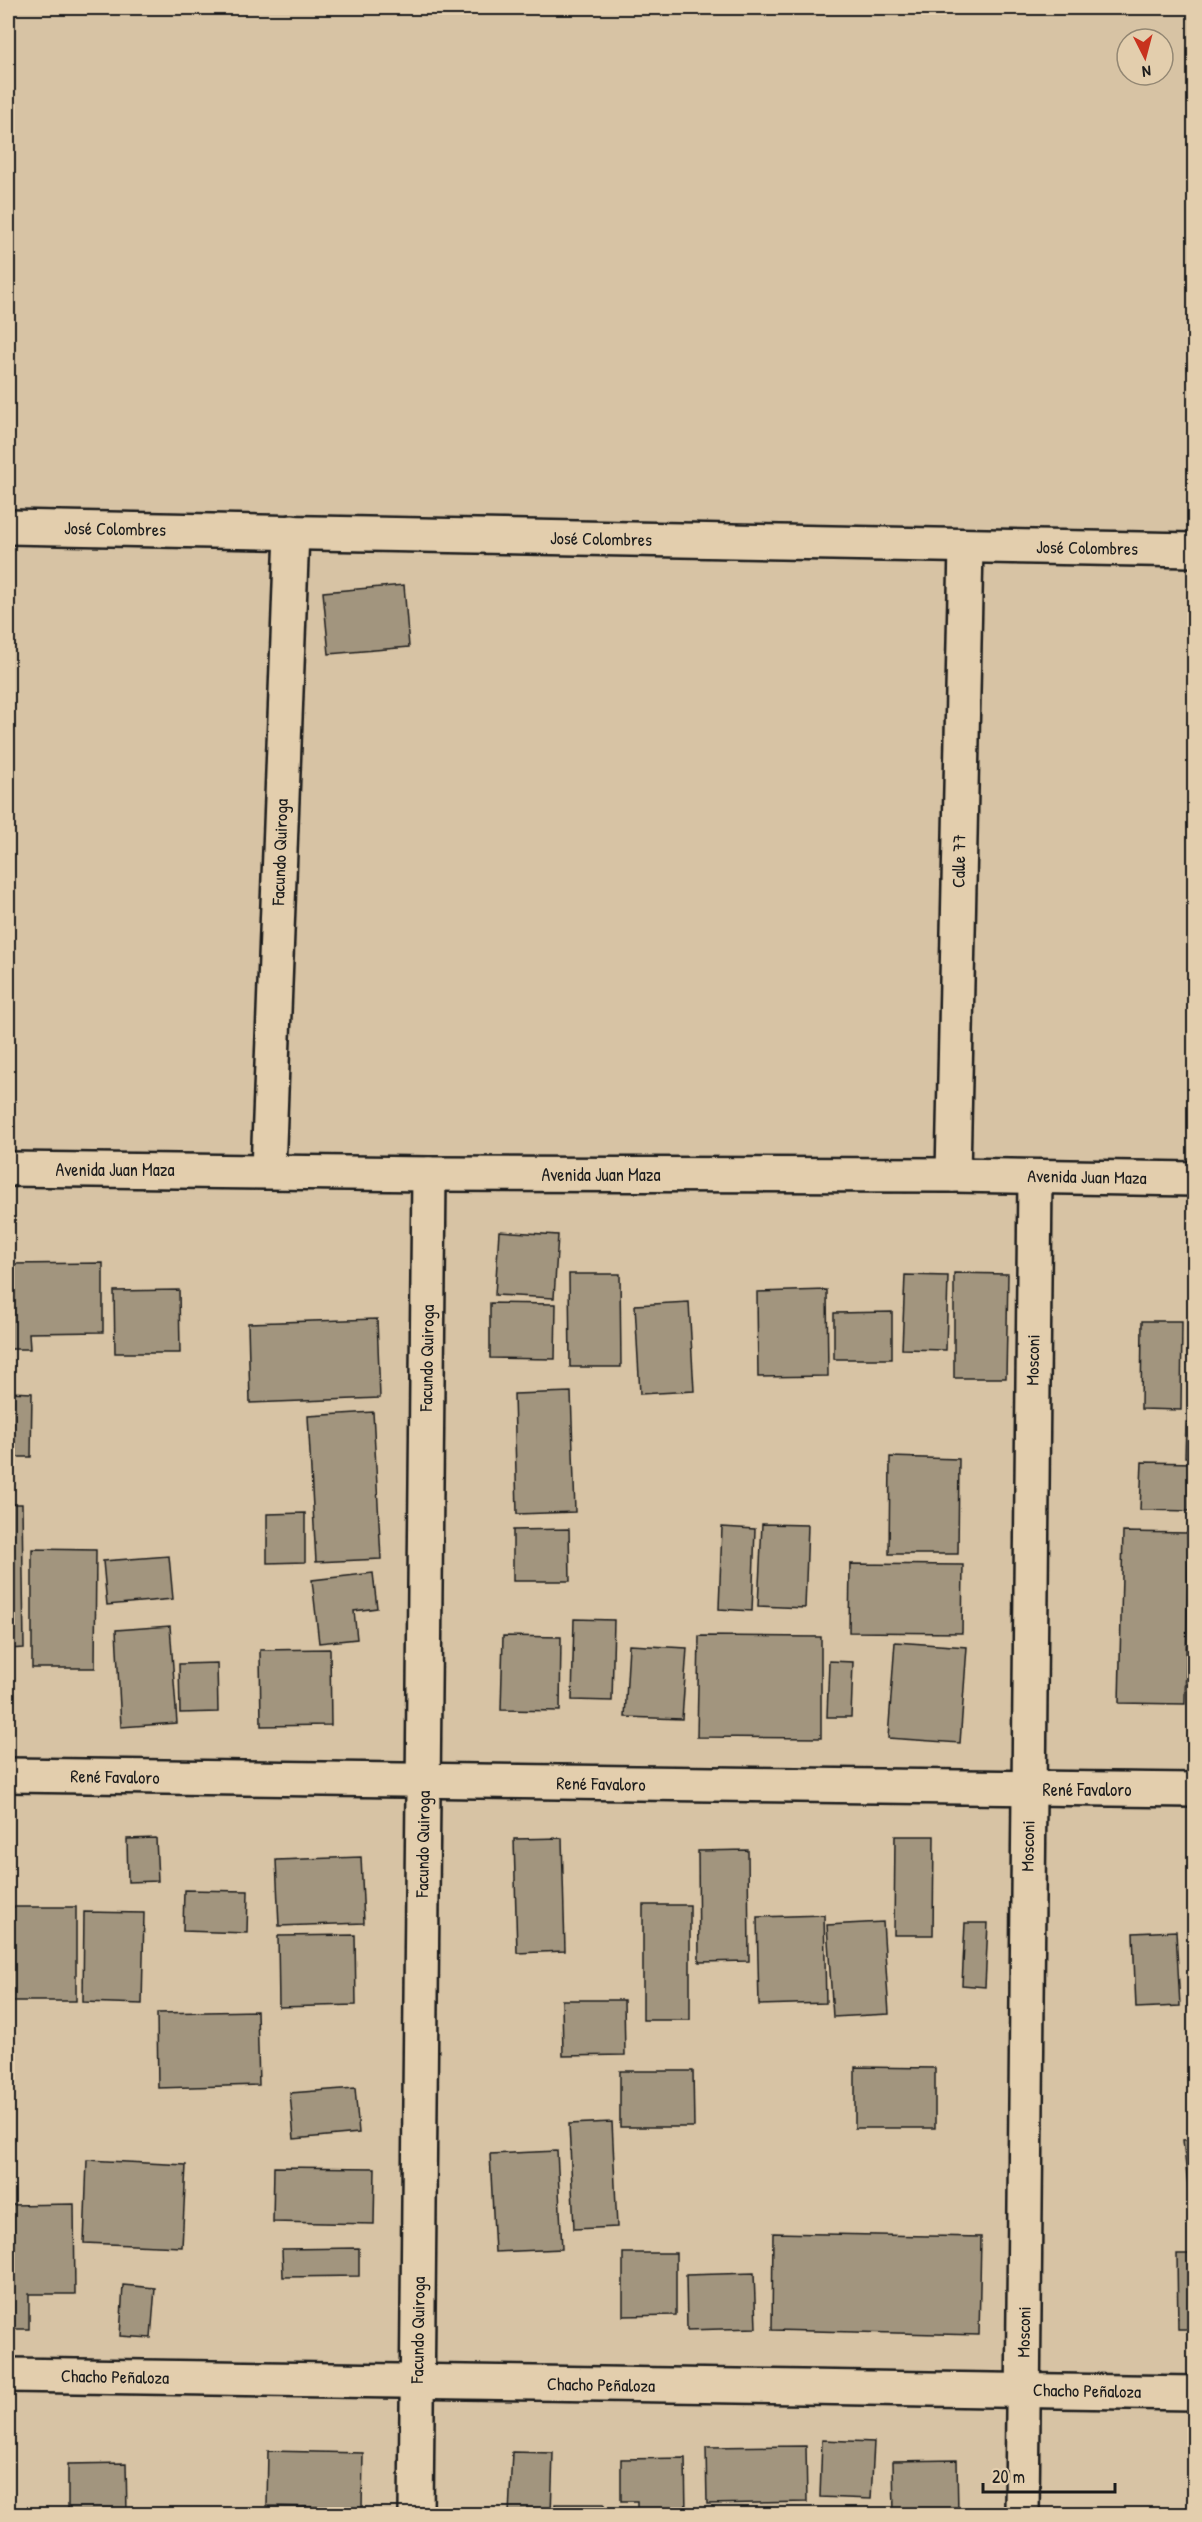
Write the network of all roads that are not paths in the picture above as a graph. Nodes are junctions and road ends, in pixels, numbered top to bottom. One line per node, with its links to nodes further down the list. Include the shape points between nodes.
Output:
1 (8, 527): 2 (street, José Colombres)
2 (292, 532): 3 (street, José Colombres); 6 (street, Facundo Quiroga)
3 (966, 546): 4 (street, José Colombres); 8 (street, Calle 77)
4 (1194, 550)
5 (8, 1169): 6 (street, Avenida Juan Maza)
6 (268, 1171): 7 (street, Avenida Juan Maza)
7 (429, 1174): 8 (street, Avenida Juan Maza); 12 (street, Facundo Quiroga)
8 (952, 1175): 9 (street, Avenida Juan Maza)
9 (1035, 1177): 10 (street, Avenida Juan Maza); 13 (street, Mosconi)
10 (1194, 1179)
11 (8, 1775): 12 (street, René Favaloro)
12 (423, 1781): 13 (street, René Favaloro); 16 (street, Facundo Quiroga)
13 (1029, 1790): 14 (street, René Favaloro); 17 (street, Mosconi)
14 (1194, 1790)
15 (8, 2375): 16 (street, Chacho Peñaloza)
16 (418, 2382): 17 (street, Chacho Peñaloza); 19 (street, Facundo Quiroga)
17 (1023, 2391): 18 (street, Chacho Peñaloza); 20 (street, Mosconi)
18 (1194, 2393)
19 (416, 2514)
20 (1022, 2514)

